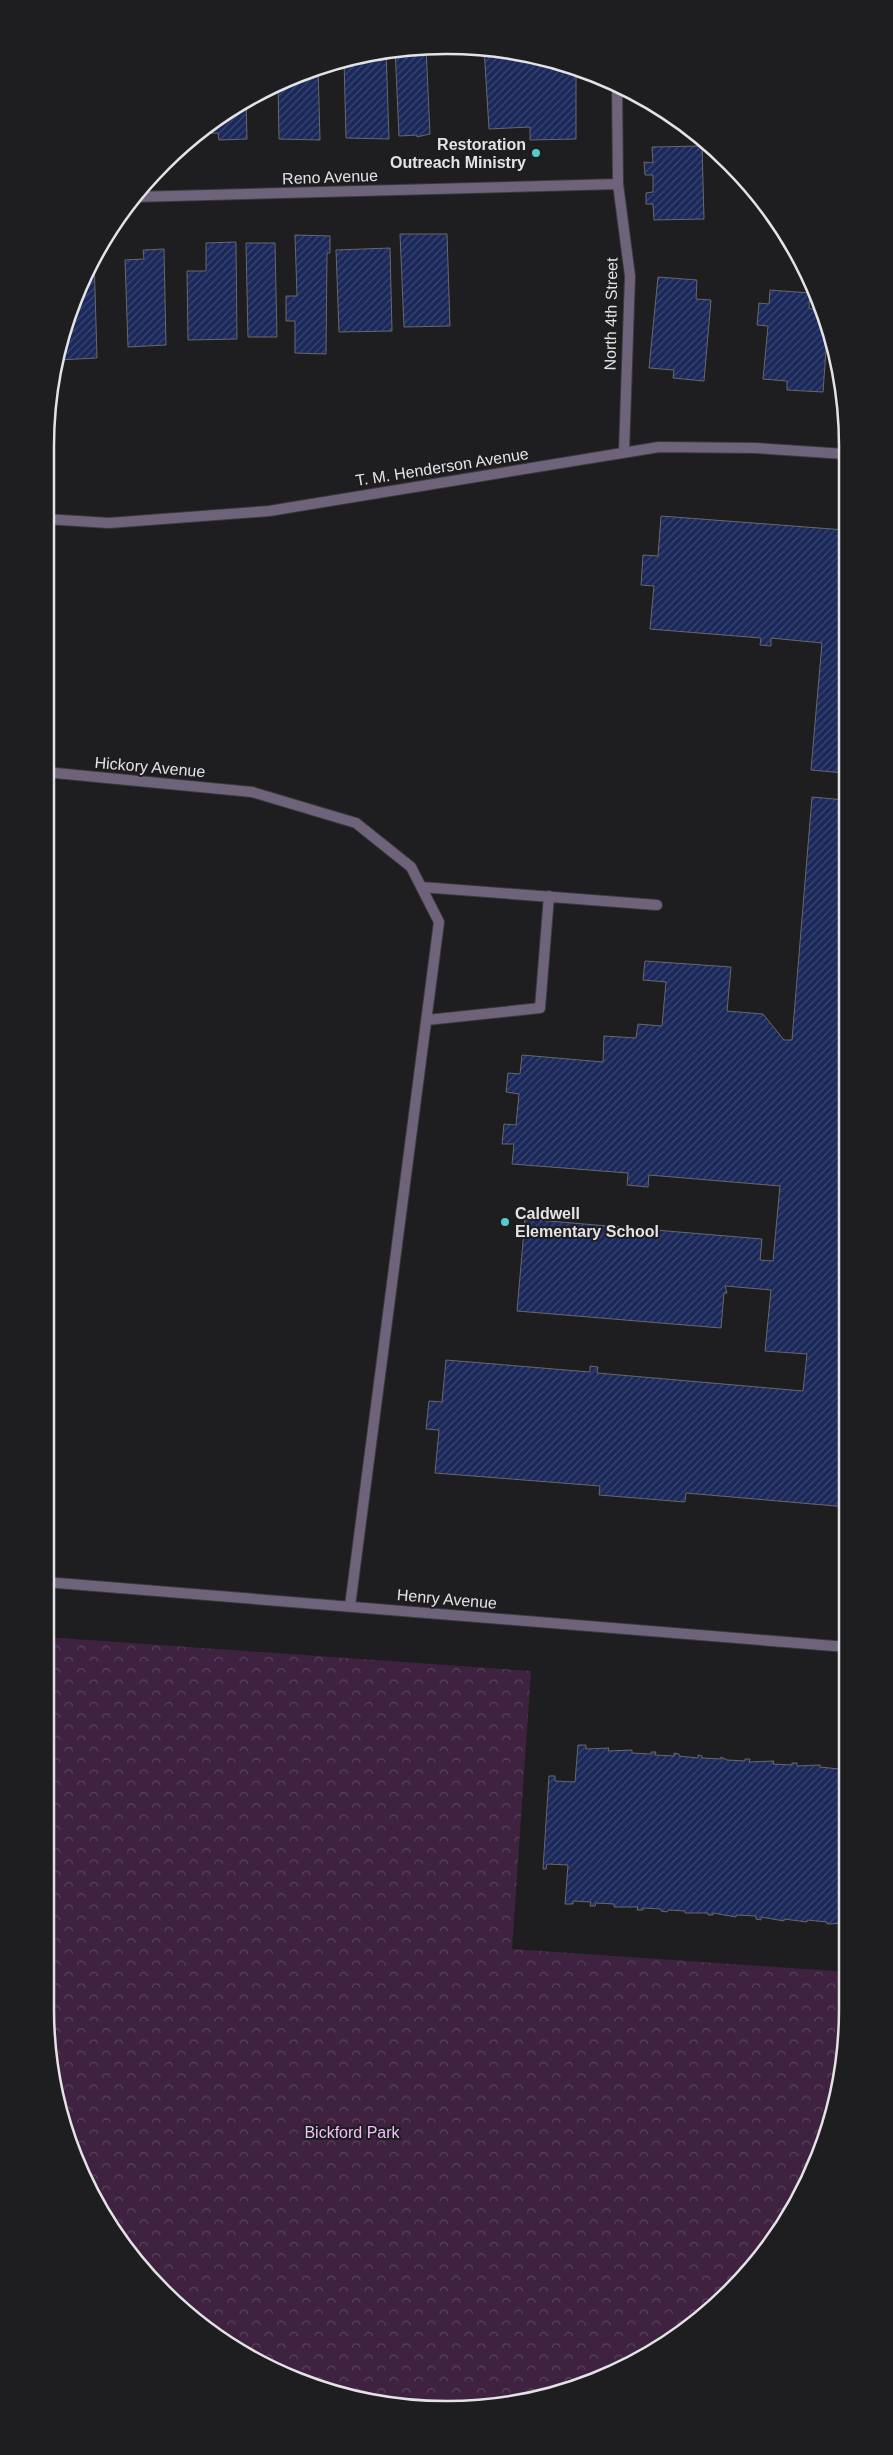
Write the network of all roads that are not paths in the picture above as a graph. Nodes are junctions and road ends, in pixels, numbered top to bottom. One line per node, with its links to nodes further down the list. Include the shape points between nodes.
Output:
1 (617, 93): 2 (street, North 4th Street)
2 (618, 184): 3 (street, Reno Avenue); 4 (street, North 4th Street, via 630,276)
3 (144, 197)
4 (624, 452): 5 (street, T. M. Henderson Avenue, via 659,446); 6 (street, T. M. Henderson Avenue, via 269,511 109,523)
5 (839, 454)
6 (54, 520)
7 (54, 773): 8 (street, Hickory Avenue, via 252,792 356,823 411,867)
8 (421, 887): 9 (street); 11 (street, Hickory Avenue, via 440,922)
9 (549, 896): 10 (street); 11 (street, via 540,1008)
10 (657, 905)
11 (427, 1020): 13 (street, Hickory Avenue)
12 (54, 1583): 13 (street, Henry Avenue)
13 (350, 1606): 14 (street, Henry Avenue)
14 (839, 1646)

